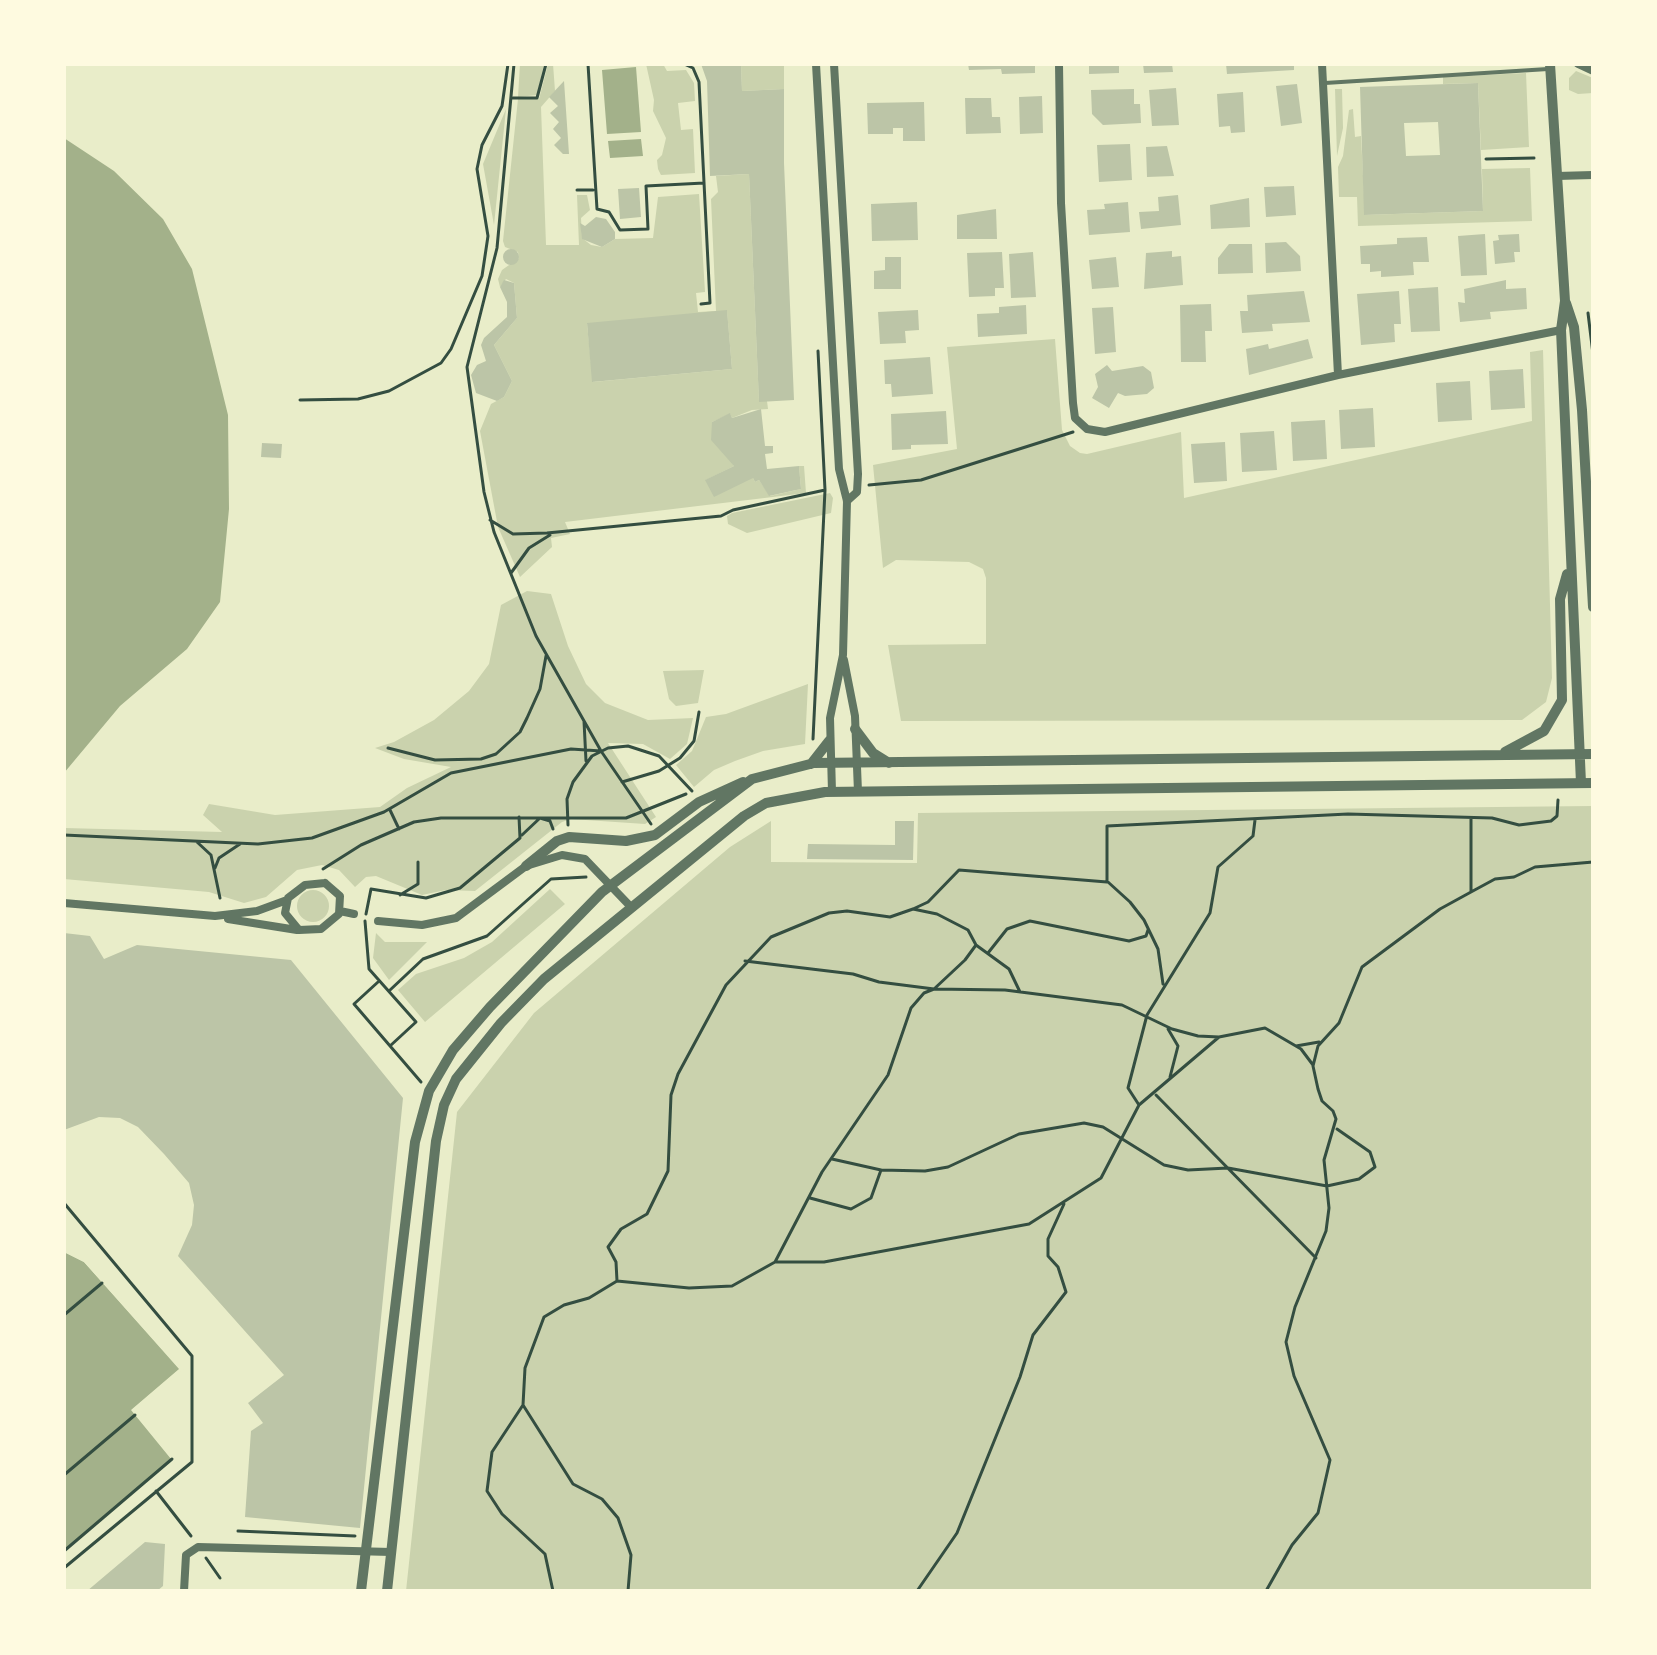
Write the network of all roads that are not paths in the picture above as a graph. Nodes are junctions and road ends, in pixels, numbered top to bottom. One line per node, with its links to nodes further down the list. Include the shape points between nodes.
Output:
1 (816, 64): 15 (street, via 839,469)
2 (834, 64): 15 (street, via 858,474 857,492)
3 (1059, 64): 13 (street, via 1061,203 1073,403 1080,425 1105,432)
4 (1322, 64): 8 (street)
5 (1578, 64): 7 (street)
6 (1550, 66): 8 (lane); 10 (street)
7 (1593, 71)
8 (1323, 83): 13 (street)
9 (1593, 175): 10 (street)
10 (1557, 176): 11 (street)
11 (1565, 301): 12 (street); 14 (street)
12 (1561, 330): 13 (street); 16 (street)
13 (1338, 375)
14 (1587, 409): 17 (street)
15 (847, 501): 18 (street)
16 (1569, 564): 21 (street, via 1560,599 1564,690 1559,710 1544,731); 22 (street)
17 (1593, 607)
18 (843, 655): 19 (street); 20 (street)
19 (855, 729): 24 (street); 27 (street, via 873,753)
20 (829, 741): 25 (street); 26 (street)
21 (1501, 754): 22 (street); 27 (street)
22 (1580, 754): 23 (street); 29 (street)
23 (1593, 754)
24 (856, 763): 26 (street); 27 (street); 31 (street)
25 (810, 764): 26 (street); 28 (street)
26 (830, 764): 30 (street)
27 (891, 764)
28 (752, 779): 32 (street, via 699,802 655,835 626,841 569,837); 33 (street)
29 (1587, 783): 31 (street)
30 (832, 792): 31 (street); 36 (street, via 793,795 755,809)
31 (858, 792)
32 (526, 866): 33 (street, via 551,856 576,855); 40 (street, via 456,918 422,925)
33 (613, 885): 36 (street); 42 (street, via 490,1007 453,1050 429,1091 415,1142)
34 (287, 900): 37 (street, via 305,885 325,883 340,896); 39 (street, via 257,911); 41 (street, via 285,913)
35 (64, 903): 39 (street)
36 (630, 906): 43 (street, via 501,1023 456,1079 444,1105)
37 (340, 911): 38 (street); 41 (street, via 321,929)
38 (354, 914)
39 (215, 916): 41 (street)
40 (378, 921)
41 (299, 930)
42 (366, 1551): 43 (street); 44 (street, via 198,1547 186,1555); 45 (street)
43 (391, 1552): 46 (street)
44 (184, 1591)
45 (361, 1591)
46 (387, 1591)

